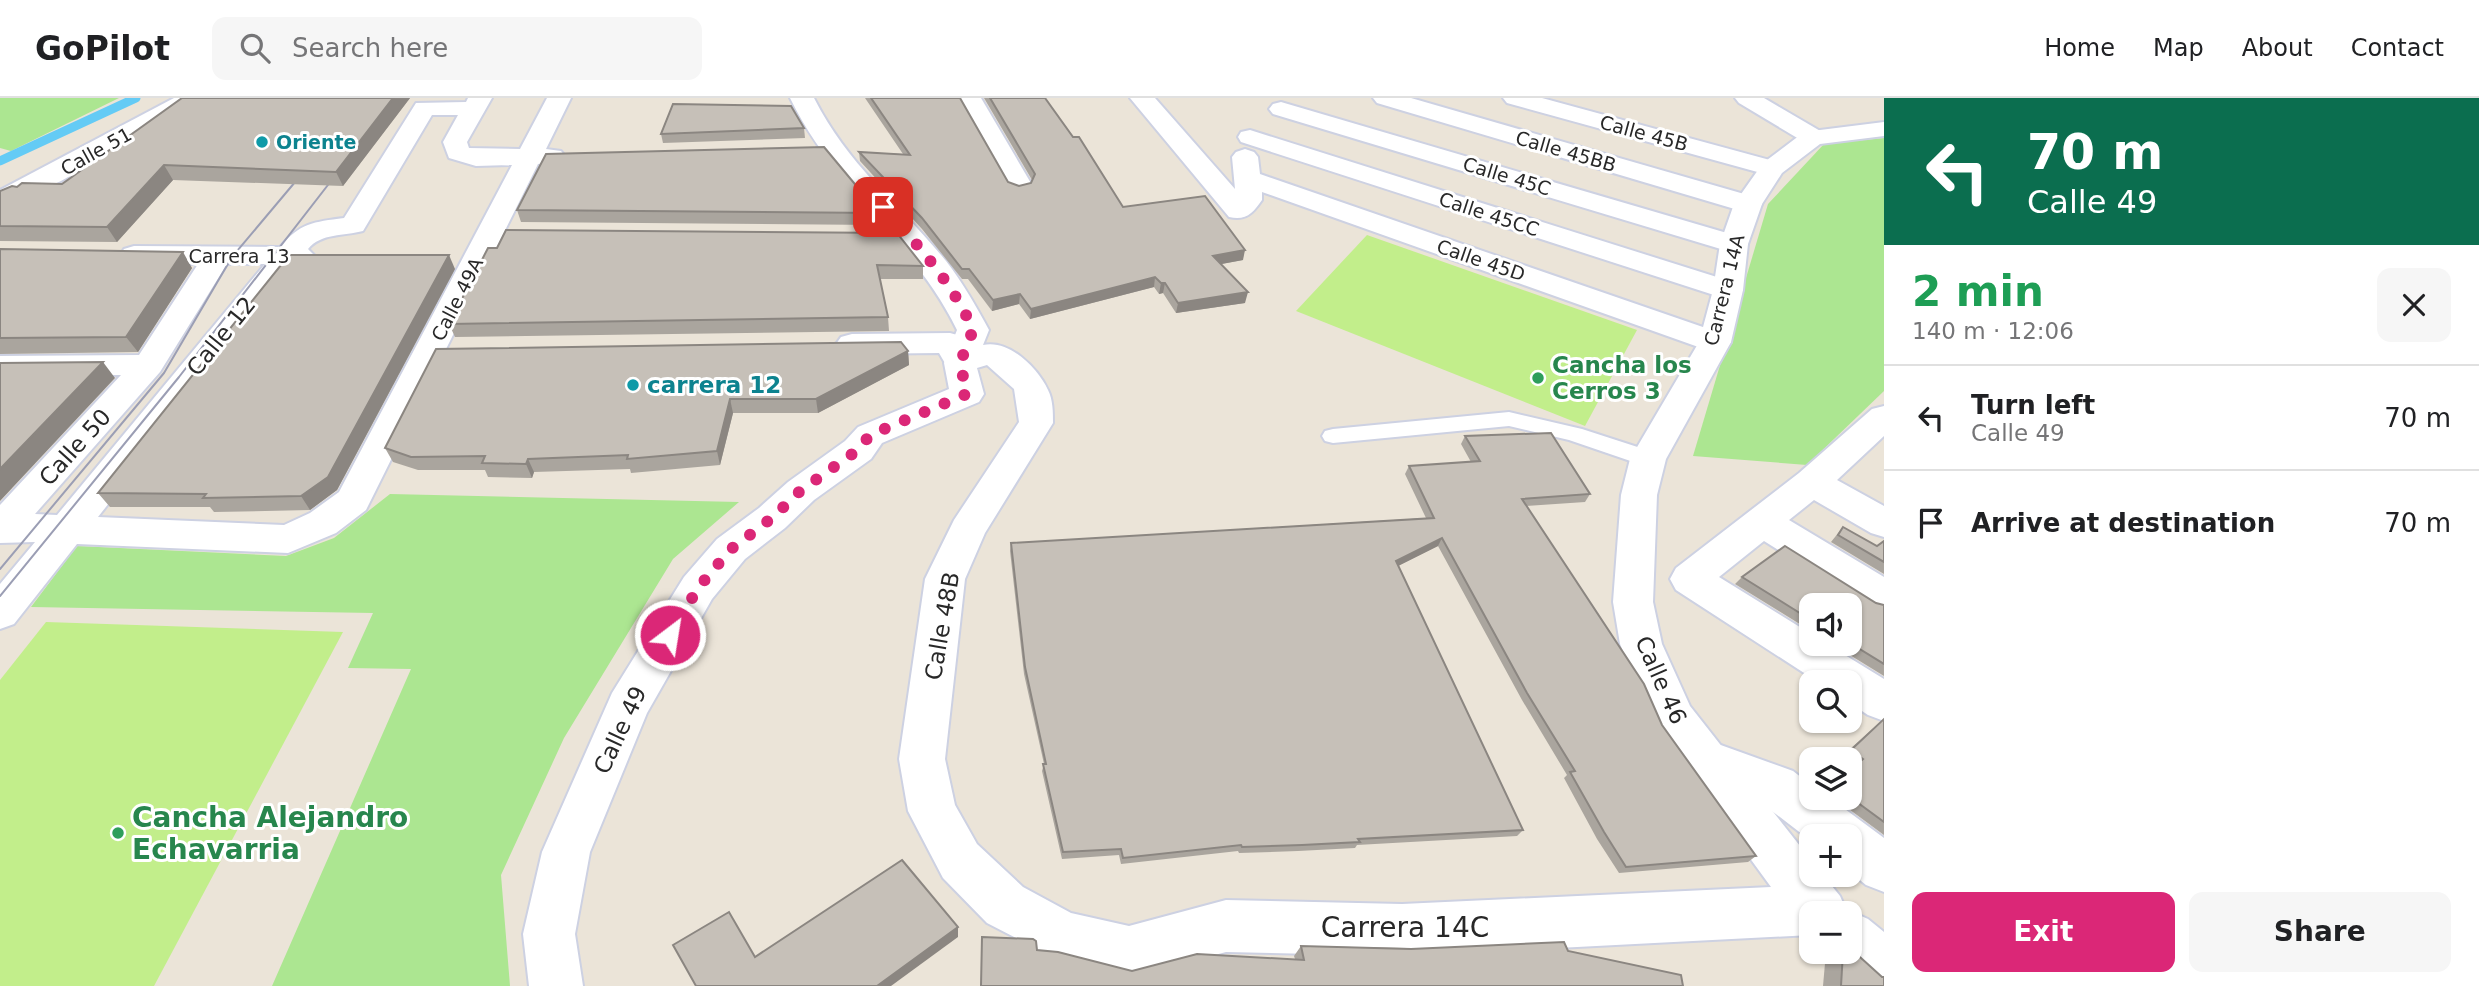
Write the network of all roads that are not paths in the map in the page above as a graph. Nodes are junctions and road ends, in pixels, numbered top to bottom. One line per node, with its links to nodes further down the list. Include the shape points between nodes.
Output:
1 (191, 98): 19 (street, Calle 51)
2 (559, 98): 15 (street, Calle 49A)
3 (802, 98): 22 (street, Calle 49, via 819,149)
4 (969, 98): 18 (street)
5 (1142, 98): 17 (street, via 1239,211 1249,200)
6 (1385, 98): 20 (street, Calle 45BB)
7 (1516, 98): 16 (street, Calle 45B)
8 (1746, 98): 13 (street)
9 (470, 103): 15 (street, via 455,142 458,153 476,158); 25 (street, Calle 12, via 424,108 358,221 346,228 308,233)
10 (1289, 104): 12 (street); 23 (street, Calle 45C)
11 (1884, 128): 13 (street, Carrera 14A)
12 (1250, 137): 17 (street); 28 (street, Calle 45CC)
13 (1813, 137): 16 (street, Carrera 14A)
14 (570, 156): 15 (street)
15 (529, 157): 41 (street, Calle 49A, via 484,245 445,349 353,500 323,523 288,539)
16 (1772, 168): 20 (street, Carrera 14A)
17 (1246, 178): 29 (street, Calle 45D)
18 (1019, 185)
19 (0, 200)
20 (1748, 204): 23 (street, Carrera 14A)
21 (869, 236): 22 (street)
22 (910, 236): 31 (street, Calle 49, via 939,271 973,330)
23 (1734, 244): 28 (street, Carrera 14A)
24 (108, 254): 27 (street, Carrera 13)
25 (286, 256): 26 (street, Carrera 13); 27 (street, Carrera 13); 41 (street, Calle 12)
26 (327, 256)
27 (217, 257): 32 (street, Calle 50)
28 (1728, 290): 29 (street, Carrera 14A)
29 (1715, 342): 36 (street, Carrera 14A)
30 (827, 344): 31 (street, via 950,343)
31 (960, 363): 50 (street, Calle 48B, via 991,353 1029,383 1037,402 1036,423 967,530 946,579 922,758 932,811 960,861); 54 (street, Calle 49, via 967,394 870,435 858,450 731,549 698,588 628,706 566,852 549,934)
32 (149, 365): 33 (street); 40 (street, Calle 50)
33 (0, 366)
34 (1884, 416): 37 (street)
35 (1333, 436): 36 (lane, via 1509,419)
36 (1652, 453): 45 (street, Calle 46, via 1639,495 1633,602 1641,644 1673,718)
37 (1812, 482): 38 (street); 39 (street)
38 (1762, 522): 42 (street); 44 (street, via 1690,579)
39 (1884, 523)
40 (1, 528): 41 (street)
41 (67, 530): 43 (street, Calle 12)
42 (1884, 597)
43 (0, 613)
44 (1884, 702)
45 (1704, 759): 46 (street, via 1776,786); 49 (street, Calle 46)
46 (1827, 824)
47 (1862, 851): 48 (street)
48 (1884, 868)
49 (1814, 901)
50 (1005, 905): 51 (street, Carrera 14C, via 1064,937 1129,952 1226,926 1402,930)
51 (1799, 920)
52 (1862, 948): 53 (street, Calle 46)
53 (1884, 966)
54 (556, 986)

